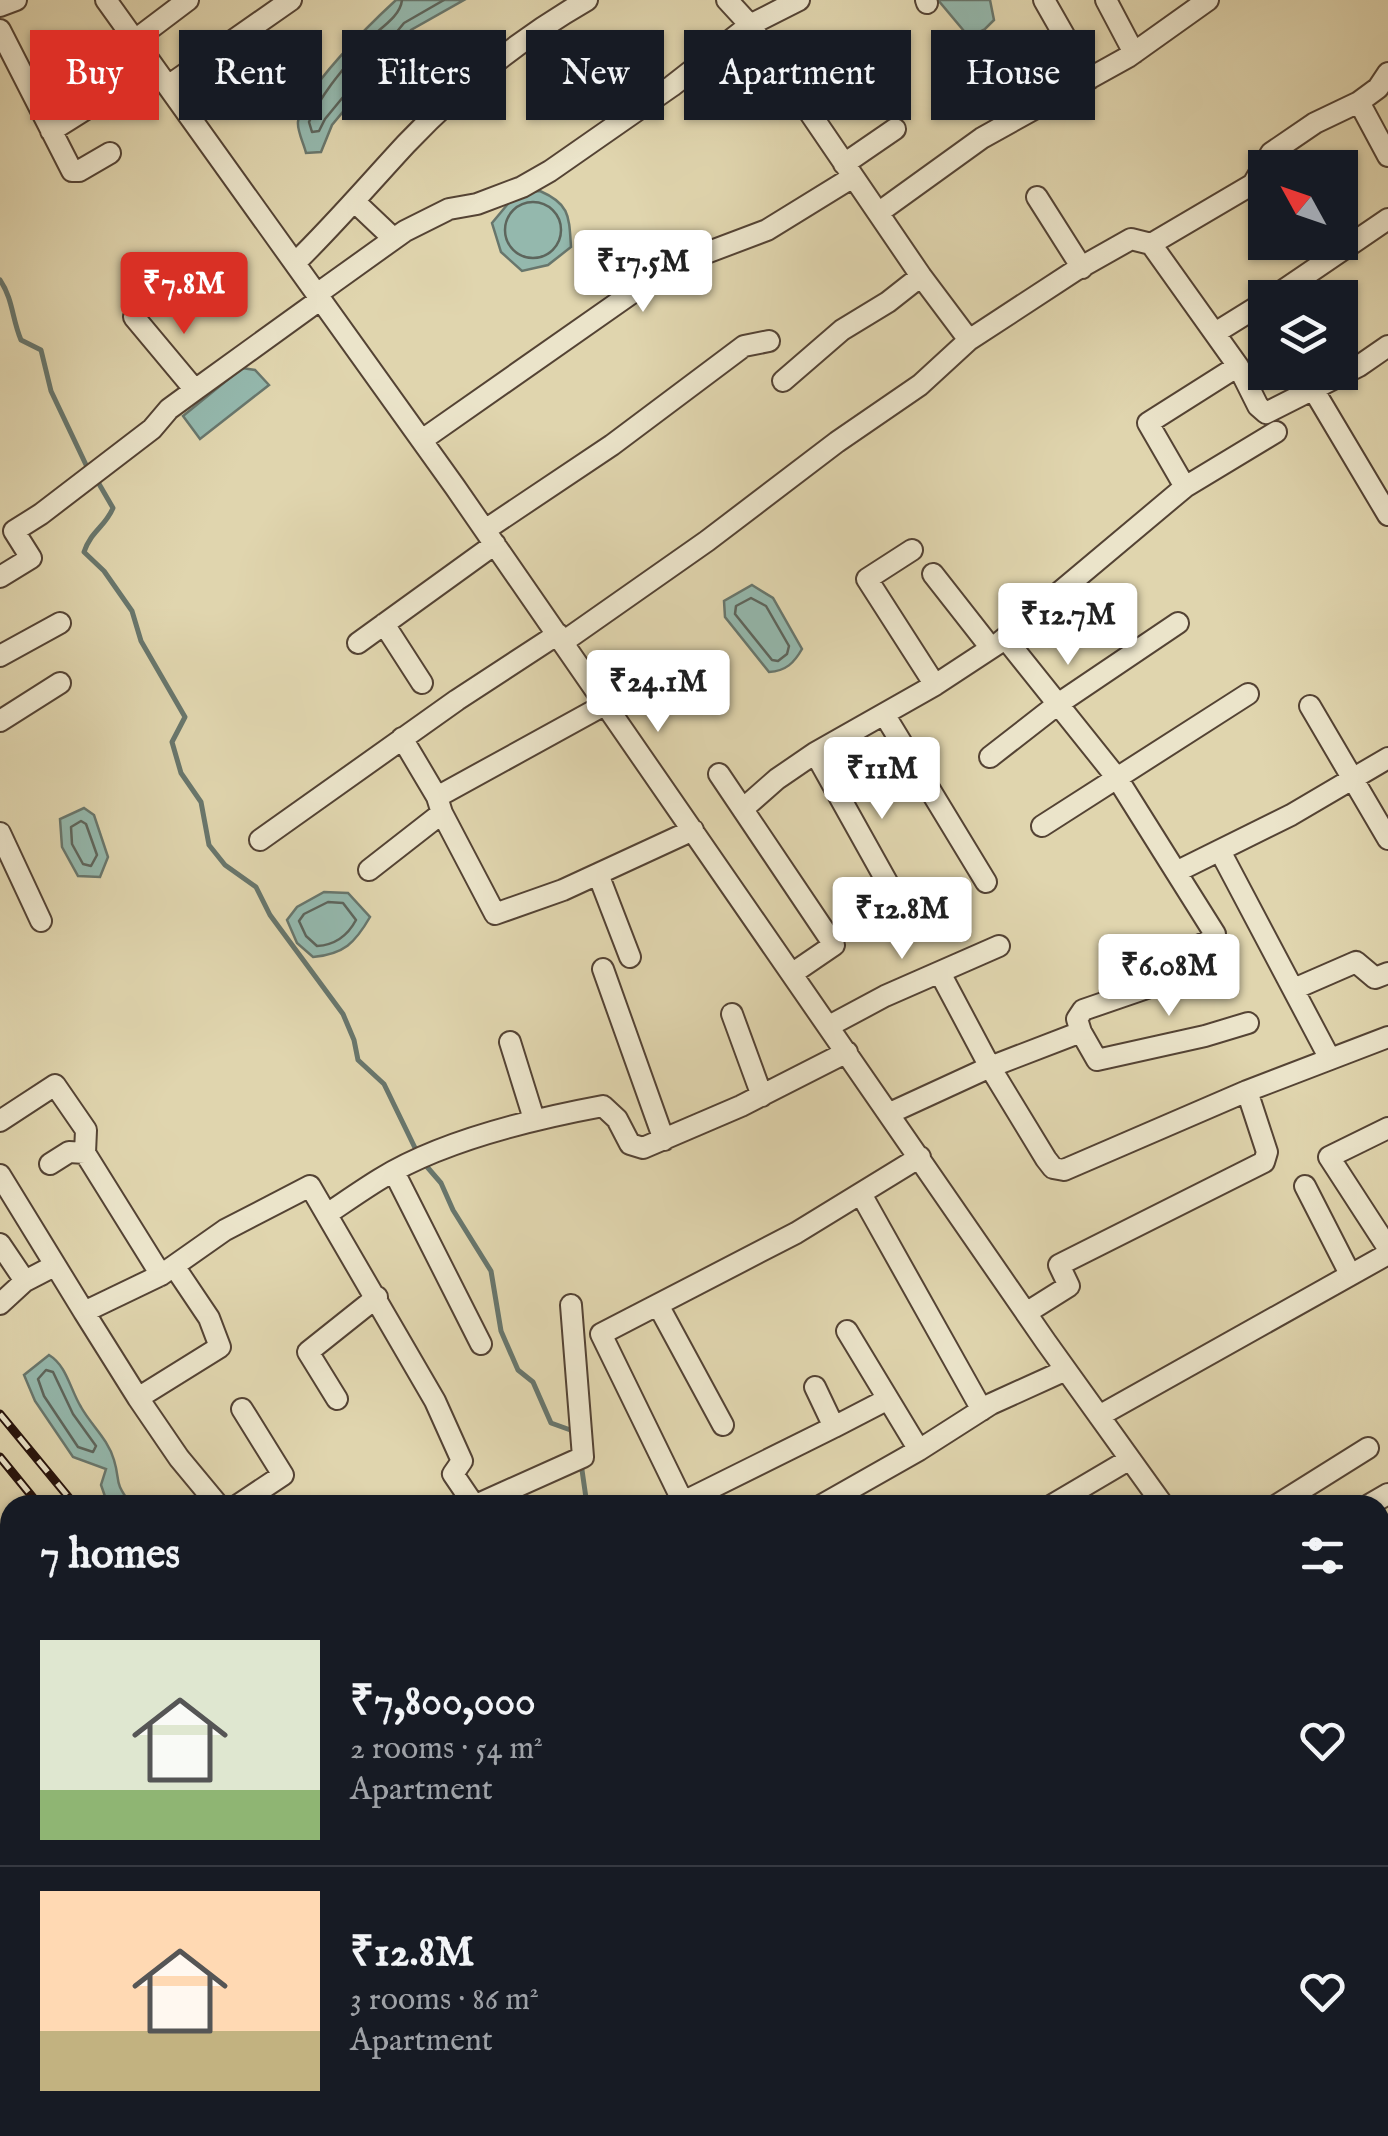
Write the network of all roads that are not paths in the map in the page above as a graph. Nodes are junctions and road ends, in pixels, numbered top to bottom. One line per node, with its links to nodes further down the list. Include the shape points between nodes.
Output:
1 (16, 0): 11 (street)
2 (106, 0): 14 (street)
3 (188, 0): 15 (street)
4 (291, 0): 21 (street)
5 (587, 0): 31 (street, via 540,27 469,86)
6 (727, 0): 12 (street)
7 (799, 0): 12 (street)
8 (1044, 0): 16 (street)
9 (1106, 0): 17 (street)
10 (1208, 0): 17 (street)
11 (0, 6)
12 (750, 25): 29 (street); 34 (street, via 550,171 522,187 450,209)
13 (0, 30): 26 (street)
14 (128, 30)
15 (148, 30)
16 (1061, 30)
17 (1134, 53): 20 (street)
18 (159, 73): 21 (street)
19 (1388, 73): 22 (street)
20 (1095, 76)
21 (168, 86): 36 (street)
22 (1359, 102): 28 (street); 35 (street, via 1300,133 1271,153 1252,184)
23 (68, 120): 26 (street)
24 (1015, 120): 32 (street)
25 (894, 129): 29 (street)
26 (51, 131): 27 (street, via 72,172)
27 (110, 153)
28 (1388, 156)
29 (849, 171): 32 (street); 56 (street, via 767,230 669,268)
30 (1036, 197): 37 (street)
31 (356, 202): 34 (street); 36 (street)
32 (878, 213): 38 (street)
33 (1388, 220): 39 (street)
34 (394, 239): 40 (street)
35 (1151, 244): 37 (street, via 1131,239); 43 (street)
36 (295, 263): 40 (street)
37 (1082, 268): 45 (street)
38 (922, 276): 45 (street); 49 (street, via 842,330)
39 (1299, 280)
40 (319, 296): 51 (street); 56 (street)
41 (1248, 313): 43 (street)
42 (134, 317): 51 (street)
43 (1215, 333): 47 (street)
44 (769, 340): 59 (street, via 744,346)
45 (969, 340): 66 (street, via 920,385 707,541)
46 (1388, 346): 48 (street)
47 (1238, 366): 50 (street); 57 (street, via 1148,423)
48 (1358, 366)
49 (783, 381)
50 (1248, 386)
51 (195, 390): 62 (street, via 14,531 32,558)
52 (1250, 390): 53 (street, via 1266,413)
53 (1311, 390)
54 (1314, 390): 58 (street)
55 (1276, 432): 57 (street)
56 (422, 440): 59 (street)
57 (1185, 487): 68 (street)
58 (1388, 515)
59 (490, 537): 65 (street); 66 (street)
60 (912, 550): 72 (street, via 866,579)
61 (933, 574): 68 (street)
62 (0, 577)
63 (60, 623): 69 (street)
64 (1178, 623): 75 (street)
65 (384, 624): 67 (street); 71 (street)
66 (560, 638): 74 (street); 79 (street)
67 (358, 643)
68 (998, 643): 72 (street); 75 (street)
69 (0, 656)
70 (60, 683): 78 (street)
71 (422, 683)
72 (936, 685): 77 (street)
73 (1248, 694): 84 (street)
74 (606, 704): 86 (street); 89 (street)
75 (1058, 704): 81 (street); 84 (street)
76 (1310, 706): 85 (street)
77 (884, 714): 80 (street); 97 (street)
78 (0, 721)
79 (402, 738): 86 (street); 91 (street)
80 (815, 753): 87 (street); 98 (street)
81 (990, 758)
82 (1388, 758): 85 (street)
83 (719, 774): 87 (street)
84 (1116, 778): 88 (street); 95 (street)
85 (1354, 780): 92 (street); 93 (street)
86 (440, 805): 94 (street); 96 (street, via 495,914)
87 (744, 808): 103 (street, via 834,945)
88 (1042, 826)
89 (693, 830): 96 (street); 103 (street)
90 (0, 832): 99 (street)
91 (260, 840)
92 (1388, 840)
93 (1220, 851): 95 (street); 106 (street)
94 (368, 870)
95 (1176, 872): 110 (street, via 1216,937 1175,956 1178,979 1083,1010 1077,1018)
96 (598, 874): 101 (street)
97 (986, 882)
98 (906, 916)
99 (41, 922)
100 (998, 946): 104 (street)
101 (630, 956)
102 (602, 969): 122 (street)
103 (793, 973): 109 (street)
104 (940, 973): 109 (street); 115 (street)
105 (1388, 973): 106 (street, via 1375,978 1356,962)
106 (1294, 989): 114 (street)
107 (732, 1014): 117 (street)
108 (1248, 1023): 110 (street, via 1097,1060)
109 (830, 1026): 113 (street)
110 (1081, 1032): 115 (street)
111 (1388, 1036): 114 (street)
112 (510, 1042): 119 (street)
113 (848, 1052): 117 (street); 118 (street)
114 (1330, 1058): 116 (street)
115 (990, 1067): 116 (street, via 1046,1159 1064,1170); 118 (street)
116 (1246, 1090): 142 (street, via 1264,1162 1059,1265 1069,1286)
117 (762, 1096): 122 (street)
118 (890, 1113): 124 (street)
119 (534, 1119): 122 (street, via 603,1106 635,1148); 126 (street)
120 (0, 1121): 123 (street, via 55,1084 86,1130)
121 (1388, 1128): 132 (street, via 1329,1158)
122 (664, 1140)
123 (85, 1153): 125 (street, via 69,1152); 134 (street)
124 (920, 1157): 129 (street); 142 (street)
125 (50, 1164)
126 (394, 1172): 130 (street); 144 (street)
127 (0, 1175): 133 (street)
128 (1305, 1186): 135 (street)
129 (861, 1194): 140 (street); 151 (street)
130 (328, 1214): 134 (street, via 310,1186 225,1230); 137 (street)
131 (0, 1244): 136 (street)
132 (1388, 1251): 135 (street)
133 (54, 1266): 136 (street); 141 (street)
134 (167, 1270): 141 (street); 147 (street, via 209,1318 220,1347)
135 (1350, 1274): 152 (street)
136 (25, 1281): 138 (street)
137 (377, 1297): 148 (street, via 308,1352); 160 (street, via 434,1401 462,1462 453,1474)
138 (0, 1304)
139 (572, 1305): 161 (street, via 583,1456)
140 (658, 1305): 153 (street); 162 (street, via 601,1334)
141 (84, 1312): 147 (street)
142 (1026, 1312): 145 (street)
143 (848, 1332): 149 (street)
144 (482, 1344)
145 (1066, 1370): 151 (street); 152 (street)
146 (815, 1386): 154 (street)
147 (138, 1398): 158 (street)
148 (337, 1398)
149 (888, 1399): 154 (street); 156 (street)
150 (242, 1409): 159 (street, via 283,1474)
151 (982, 1410): 156 (street)
152 (1099, 1416): 157 (street)
153 (723, 1425)
154 (834, 1427): 163 (street)
155 (1368, 1448): 167 (street)
156 (919, 1450): 164 (street)
157 (1130, 1459): 165 (street); 166 (street)
158 (209, 1495)
159 (267, 1495)
160 (468, 1495)
161 (497, 1495)
162 (676, 1495)
163 (696, 1495)
164 (844, 1495)
165 (1069, 1495)
166 (1155, 1495)
167 (1293, 1495)

